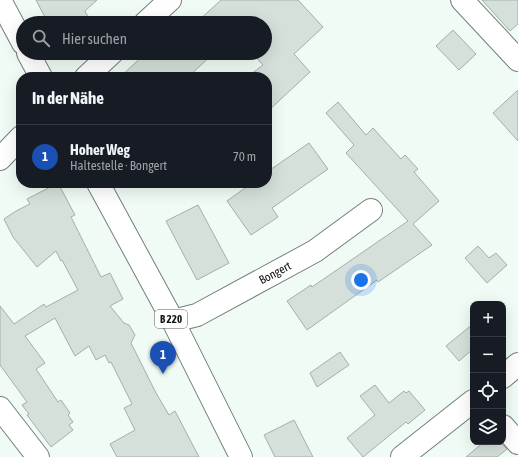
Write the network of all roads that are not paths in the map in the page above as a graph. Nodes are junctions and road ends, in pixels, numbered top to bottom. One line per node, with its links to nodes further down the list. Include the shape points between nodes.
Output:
1 (0, 0): 5 (street)
2 (170, 0): 4 (street)
3 (462, 0): 8 (street)
4 (153, 16)
5 (16, 30)
6 (32, 60): 9 (street)
7 (104, 60): 10 (street)
8 (518, 60)
9 (38, 72)
10 (91, 72)
11 (16, 142): 12 (street)
12 (0, 159)
13 (101, 188): 15 (street, B 220)
14 (371, 210): 15 (street, Bongert, via 315,252 197,316)
15 (172, 321): 23 (street, B 220)
16 (518, 364): 17 (street)
17 (506, 374)
18 (470, 404): 24 (street)
19 (3, 412): 22 (street)
20 (506, 429): 21 (street)
21 (518, 443)
22 (38, 457)
23 (241, 457)
24 (402, 457)

